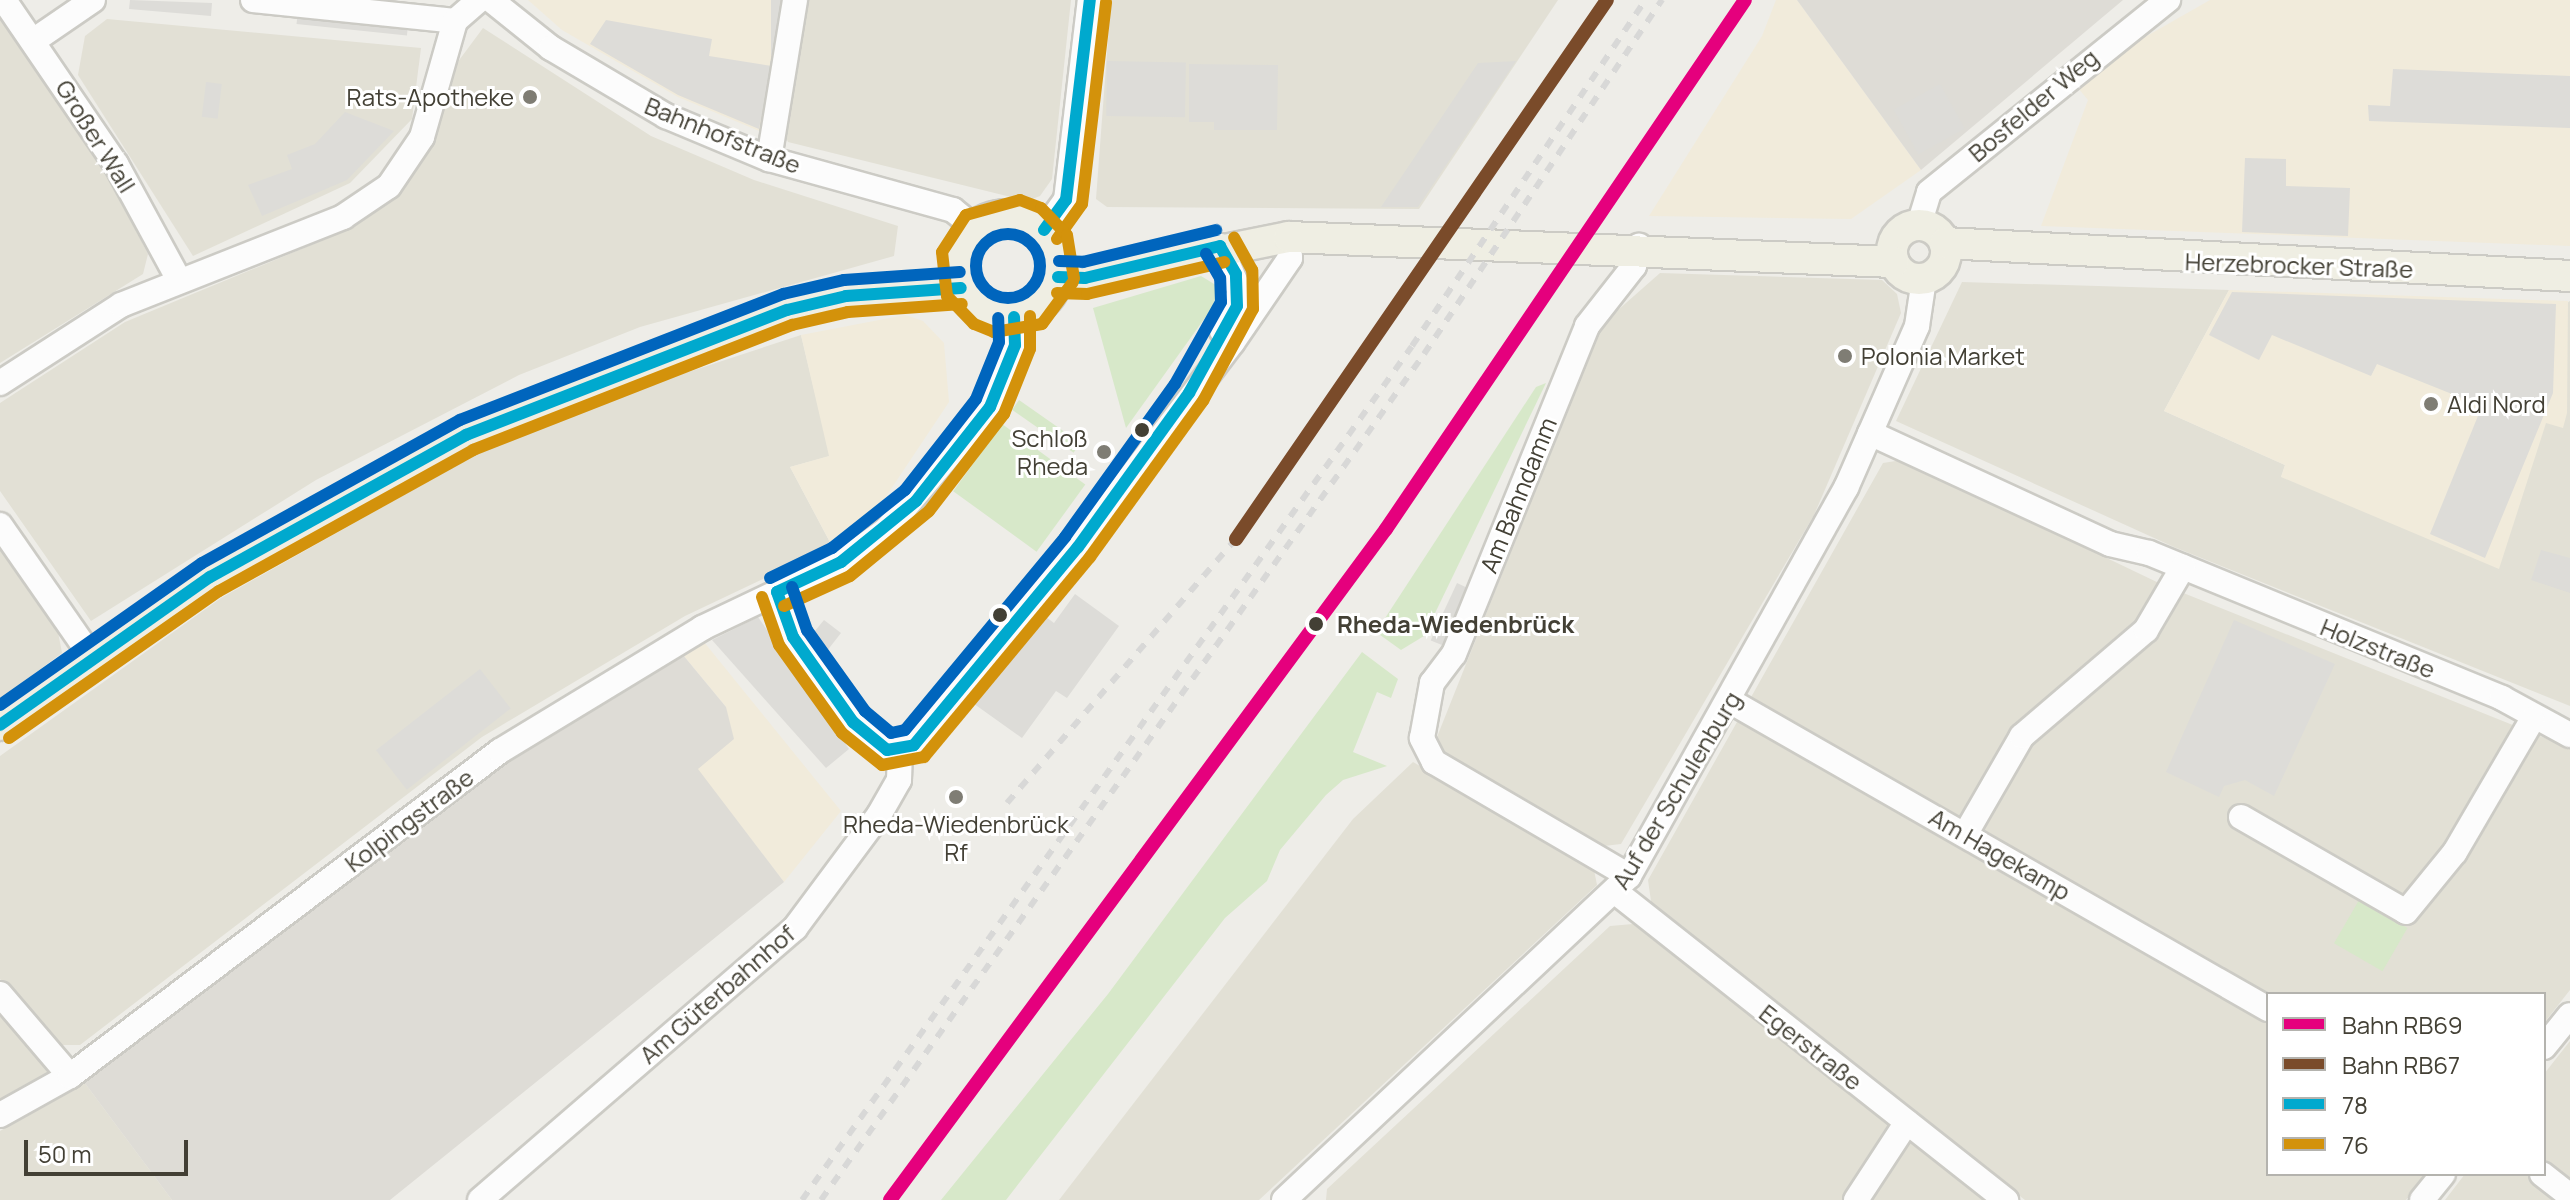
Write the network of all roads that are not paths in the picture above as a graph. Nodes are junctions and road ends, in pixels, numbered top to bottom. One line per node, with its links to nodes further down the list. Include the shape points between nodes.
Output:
1 (4, 0): 10 (street, Großer Wall)
2 (93, 0): 10 (street)
3 (253, 0): 9 (street)
4 (479, 0): 9 (street)
5 (491, 0): 11 (street, Bahnhofstraße, via 608,84)
6 (795, 0): 11 (street)
7 (1090, 0): 14 (street, via 1066,200)
8 (2168, 0): 12 (street, Bosfelder Weg, via 1929,192)
9 (455, 21): 22 (street, via 422,137 389,186 343,217)
10 (36, 39): 22 (street, Großer Wall)
11 (769, 159): 13 (street, Bahnhofstraße, via 953,210)
12 (1919, 225): 18 (main road); 19 (main road)
13 (975, 228): 14 (main road, via 1002,216); 23 (main road, via 958,255)
14 (1044, 230): 21 (main road, via 1054,244)
15 (1289, 237): 16 (main road); 17 (main road); 26 (street, via 1290,258)
16 (1220, 246): 21 (main road, via 1085,278); 26 (street, via 1240,292)
17 (1643, 247): 18 (main road, via 1672,238); 39 (street, Am Bahndamm, via 1587,326 1454,654 1432,683 1424,750)
18 (1893, 253): 19 (main road, via 1911,279)
19 (1938, 262): 20 (main road, Herzebrocker Straße, via 2012,261 2028,253); 27 (street, Auf der Schulenburg, via 1917,326)
20 (2570, 276)
21 (1058, 277): 24 (main road, via 1042,303)
22 (178, 278): 25 (street, via 88,324)
23 (961, 288): 24 (main road, via 983,311); 31 (main road, via 846,296 787,310 600,378 466,435 331,507)
24 (1014, 317): 30 (street, Kolpingstraße, via 1009,367 965,443 886,530 841,562)
25 (0, 383)
26 (1189, 393): 36 (street, via 937,723)
27 (1870, 433): 29 (street, Holzstraße, via 2110,544); 32 (street, Auf der Schulenburg)
28 (0, 525): 31 (street)
29 (2183, 567): 33 (street, Holzstraße, via 2502,698); 38 (street, via 2146,630 2022,736)
30 (777, 592): 36 (street, via 793,637 853,722 873,744); 44 (street, Kolpingstraße, via 702,628 500,751)
31 (91, 656): 34 (main road)
32 (1730, 701): 38 (street, Am Hagekamp); 39 (street, Auf der Schulenburg)
33 (2532, 720): 35 (street, Holzstraße); 37 (street, via 2455,852 2406,912)
34 (0, 725)
35 (2570, 735)
36 (900, 749): 51 (street, Am Güterbahnhof, via 899,780 879,815 795,928)
37 (2241, 817)
38 (1966, 833): 41 (street, Am Hagekamp)
39 (1623, 885): 46 (street, Egerstraße); 49 (street, Auf der Schulenburg)
40 (0, 994): 44 (street)
41 (2266, 1008)
42 (2570, 1015): 43 (street)
43 (2546, 1045)
44 (70, 1076): 45 (street, Kolpingstraße)
45 (0, 1115)
46 (1907, 1122): 52 (street); 53 (street, Egerstraße)
47 (2441, 1176): 54 (street)
48 (2545, 1176): 50 (street)
49 (1297, 1196)
50 (2570, 1196)
51 (480, 1200)
52 (1856, 1200)
53 (2006, 1200)
54 (2422, 1200)

